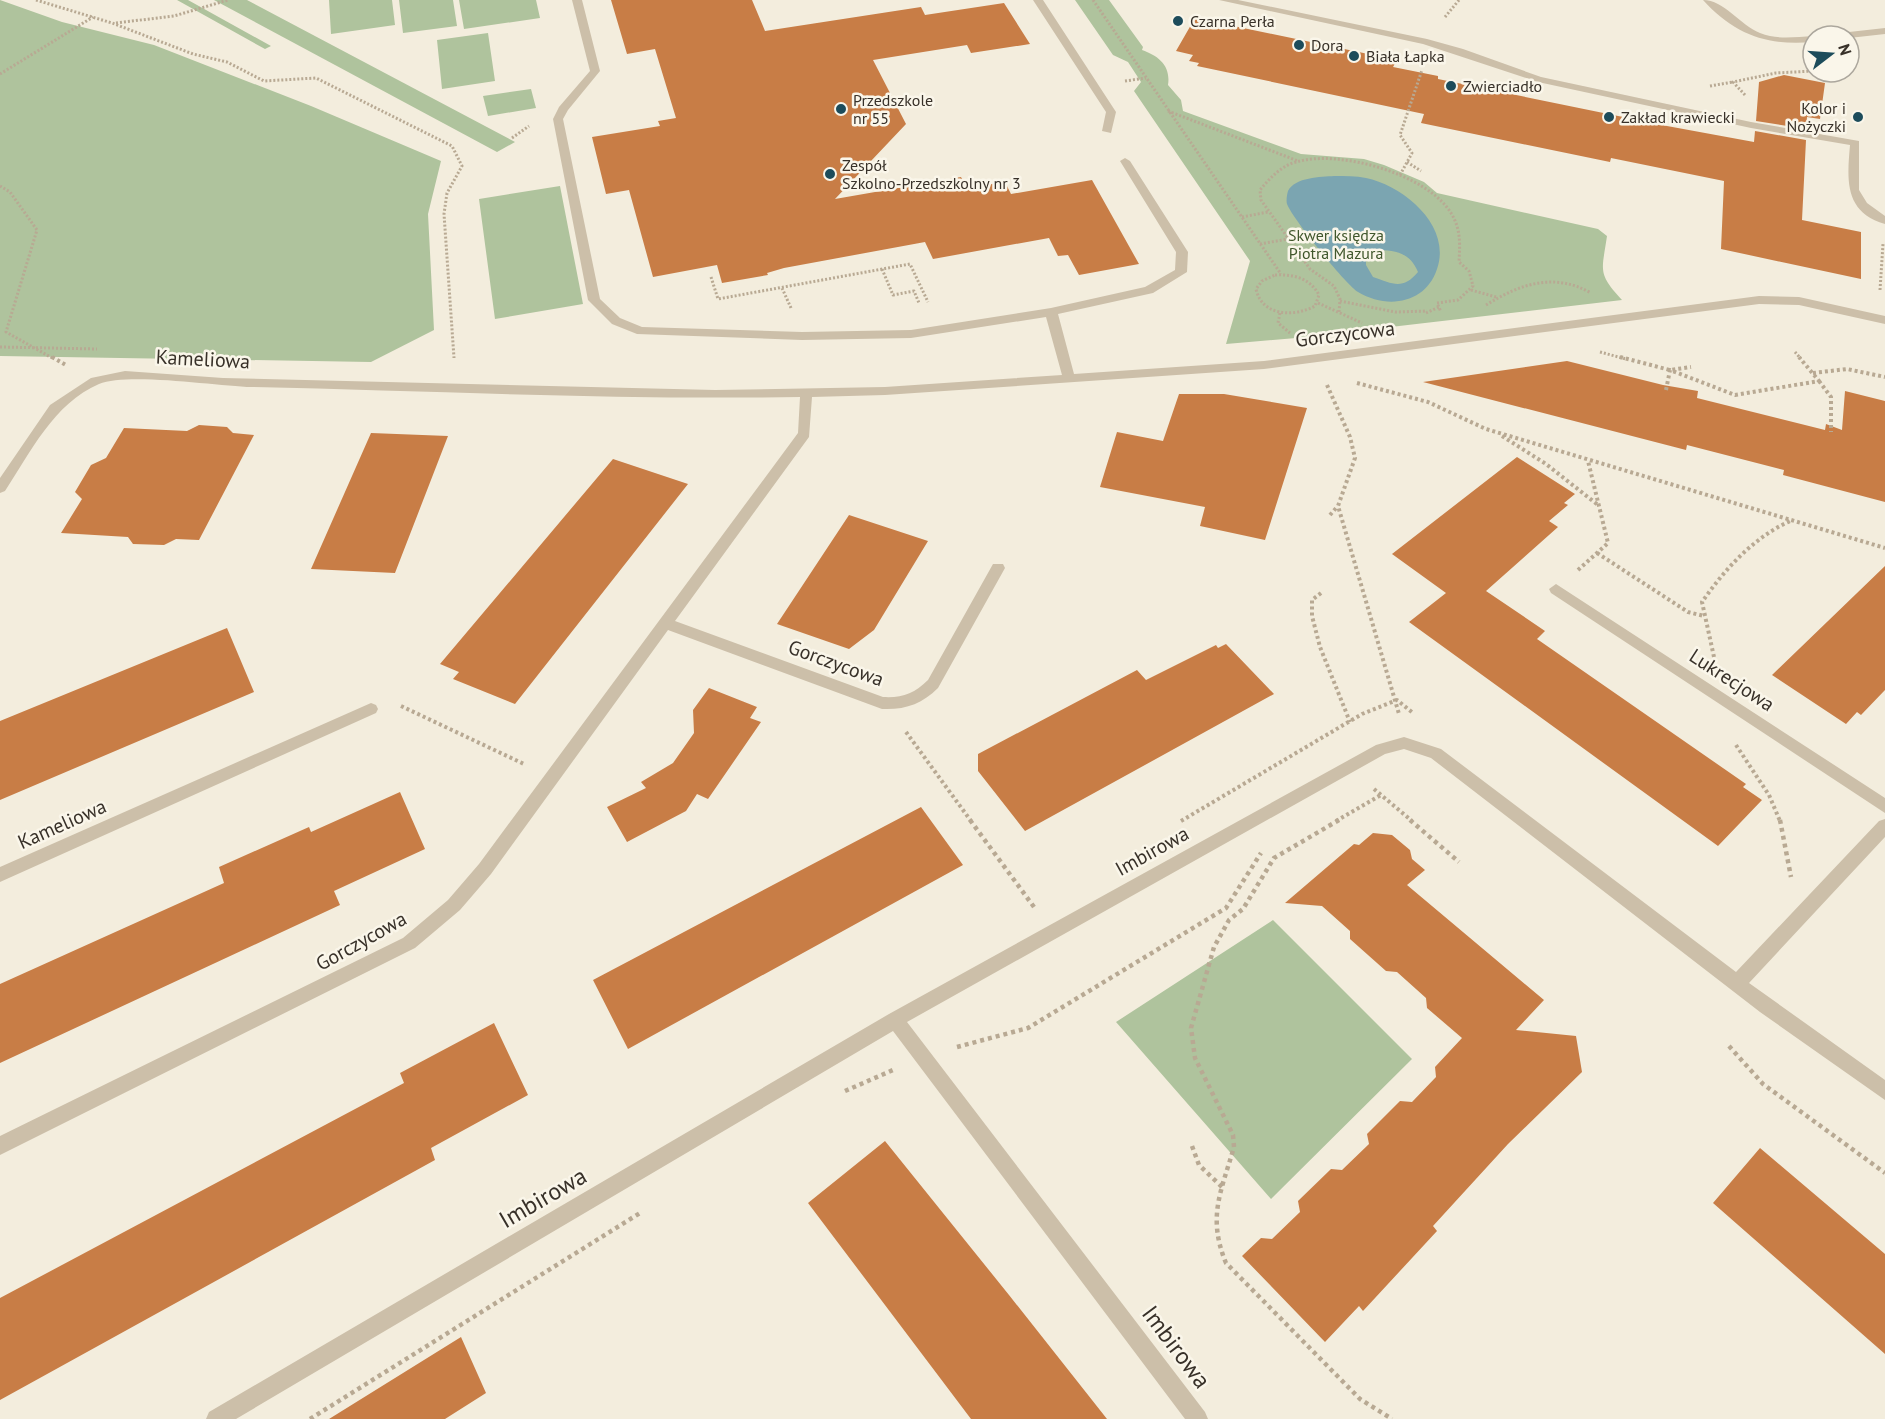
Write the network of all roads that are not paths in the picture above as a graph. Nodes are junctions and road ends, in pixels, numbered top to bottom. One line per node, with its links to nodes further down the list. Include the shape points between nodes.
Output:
1 (577, 0): 11 (street, via 595,71 558,119 594,300 616,321 641,331 779,336 931,331)
2 (1038, 0): 8 (street, via 1111,112)
3 (1224, 0): 10 (street, via 1424,41 1538,80 1855,143 1853,194 1864,209)
4 (1708, 0): 7 (street, via 1749,33 1783,42)
5 (1885, 31): 6 (street)
6 (1861, 34)
7 (1801, 40)
8 (1107, 131)
9 (1125, 161): 11 (street, via 1182,252 1181,272 1149,290)
10 (1885, 221)
11 (1051, 312): 13 (street)
12 (1881, 319): 13 (street, Gorczycowa, via 1799,301 1759,300 1314,360)
13 (1069, 377): 15 (street, Gorczycowa, via 885,392)
14 (455, 387): 15 (street, Gorczycowa); 16 (street, Kameliowa, via 223,382 124,375 95,381 54,408)
15 (806, 394): 19 (street, Gorczycowa, via 804,434)
16 (0, 488)
17 (998, 568): 19 (street, Gorczycowa, via 933,684 910,703 882,703)
18 (1556, 589): 21 (street, Lukrecjowa)
19 (664, 623): 27 (street, Gorczycowa, via 485,869 454,905 409,944)
20 (371, 709): 23 (street, Kameliowa)
21 (1885, 806)
22 (1885, 826): 24 (street)
23 (0, 875)
24 (1737, 983): 25 (street, Imbirowa, via 1436,753 1404,743 1381,749); 26 (street)
25 (895, 1020): 28 (street, Imbirowa); 29 (street, Imbirowa)
26 (1885, 1091)
27 (0, 1146)
28 (216, 1419)
29 (1198, 1419)

